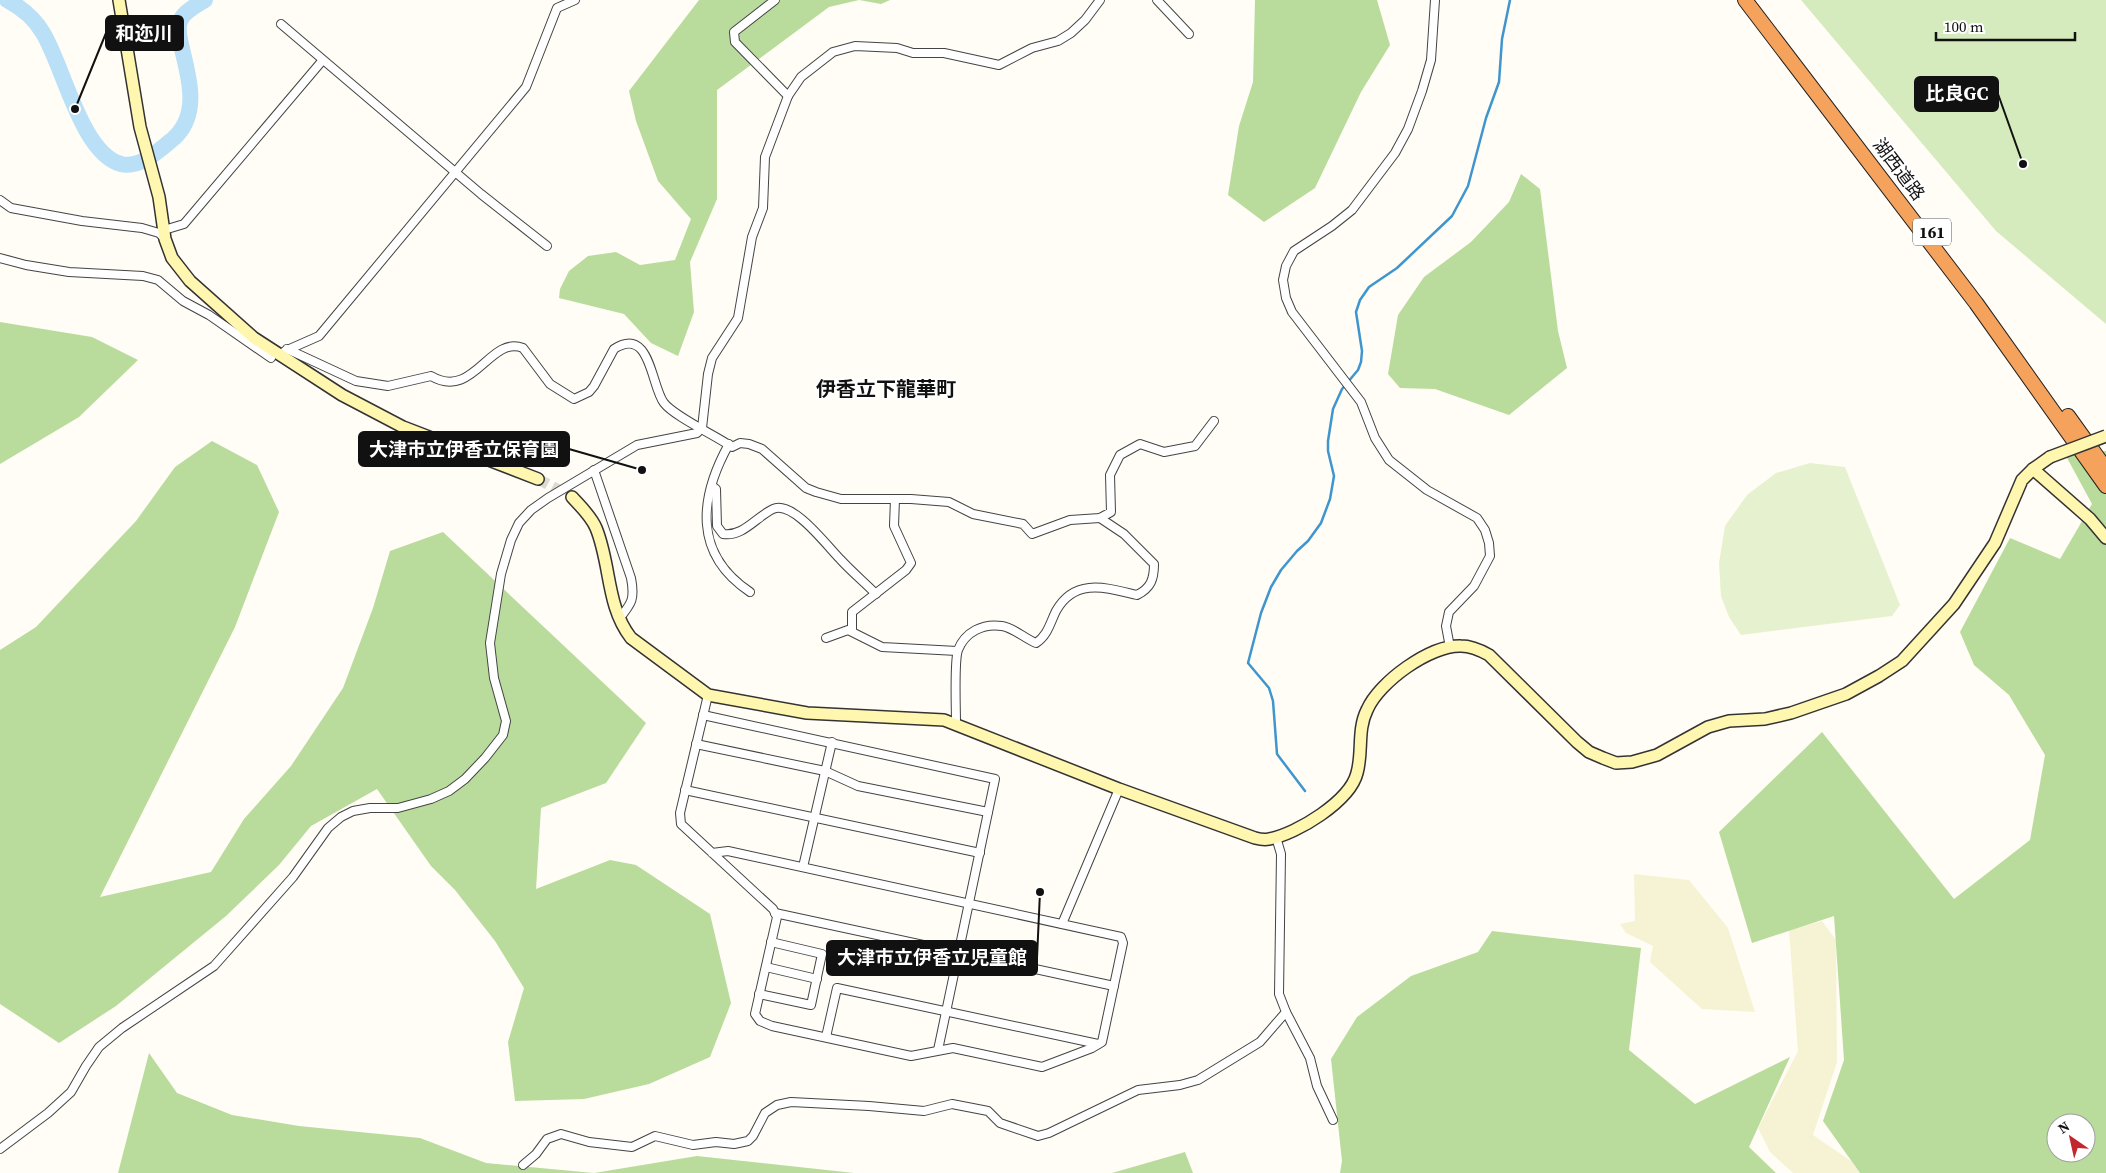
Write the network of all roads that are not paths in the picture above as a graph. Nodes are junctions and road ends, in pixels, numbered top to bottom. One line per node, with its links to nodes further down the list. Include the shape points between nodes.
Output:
1 (119, 0): 15 (street, via 140,127)
2 (575, 0): 13 (street, via 557,8 526,87)
3 (775, 0): 12 (street, via 734,32 735,42)
4 (1100, 0): 12 (street, via 1071,33 999,65 944,53 913,54 897,48 855,46 833,52 801,77)
5 (1156, 0): 10 (street)
6 (1435, 0): 38 (street, via 1431,60 1408,129 1395,153 1352,210 1294,251 1283,280 1292,312 1361,402 1375,438 1389,460 1427,490 1477,518 1486,530 1490,556 1474,586 1449,612 1446,626)
7 (1745, 0): 28 (highway, 湖西道路 / 161, via 1976,303)
8 (1751, 0): 24 (highway, 湖西道路 / 161, via 1832,100 1963,273)
9 (281, 24): 11 (street)
10 (1189, 34)
11 (322, 61): 13 (street); 15 (street, via 184,224)
12 (788, 96): 20 (street, via 765,157 763,208 752,237 738,318 712,358)
13 (456, 173): 16 (street); 18 (street, via 319,336)
14 (0, 200): 15 (street, via 11,208 142,228)
15 (164, 235): 18 (street, via 172,258 190,281 254,338)
16 (547, 246)
17 (0, 258): 18 (street, via 69,272 143,276 158,280 183,301)
18 (279, 354): 20 (street, via 356,382 388,386 431,376 453,383 469,375 505,347 516,345 523,348 550,384 574,398 589,392 594,386 614,349 632,344 639,347 647,359 664,404); 26 (street, via 386,419)
19 (1214, 420): 31 (street, via 1195,446 1164,452 1140,444 1120,455 1110,475 1111,512)
20 (702, 428): 22 (street); 25 (street, via 696,433 637,445)
21 (2106, 436): 23 (street, bridge, via 2050,457)
22 (729, 444): 27 (street, via 718,463); 30 (street, via 732,447 740,443 749,444 762,449 806,488 816,492 841,499)
23 (2033, 469): 32 (street, via 2090,519); 50 (street, via 2022,480 1995,543 1954,604 1902,661 1846,694 1791,713 1708,727 1657,755 1616,763 1589,752 1577,742 1489,654 1475,648 1448,647 1418,660 1374,698 1362,726 1357,775 1339,802)
24 (2106, 469)
25 (594, 470): 35 (street, via 634,594 631,604); 69 (street, via 531,510 519,523 511,540 500,574 490,643 494,678 506,721 503,735 485,758 457,785 431,799 398,808 352,811 341,817 328,828 293,877 214,966 122,1028 100,1047 71,1092)
26 (538, 479)
27 (712, 486): 33 (street, via 705,517 706,535 733,581); 34 (street, via 716,489 717,526 723,534 740,532 775,508 785,508 827,542)
28 (2106, 486)
29 (572, 497): 35 (street, via 595,527)
30 (895, 499): 31 (street, via 949,502 973,514 1023,524 1032,534 1070,520); 34 (street, via 894,526 911,563)
31 (1100, 518): 39 (street, via 1124,534 1154,564 1154,578 1146,590 1137,595 1086,586 1070,595 1057,609 1044,638 1036,643 1003,626 987,625 974,630 963,640)
32 (2106, 538)
33 (750, 592)
34 (876, 594): 36 (street, via 852,612)
35 (619, 619): 40 (street, via 631,638)
36 (852, 631): 37 (street); 39 (street, via 882,647)
37 (826, 638)
38 (1449, 642)
39 (957, 652): 42 (street)
40 (708, 695): 41 (street); 42 (street, via 807,713 929,718)
41 (703, 715): 43 (street); 44 (street)
42 (956, 723): 46 (street)
43 (832, 742): 45 (street); 48 (street, via 995,779)
44 (696, 744): 45 (street); 47 (street)
45 (825, 771): 48 (street, via 858,786); 49 (street)
46 (1119, 789): 50 (street, via 1254,838); 56 (street)
47 (685, 790): 49 (street); 51 (street, via 681,824)
48 (988, 812): 52 (street)
49 (814, 818): 52 (street); 53 (street)
50 (1276, 838): 64 (street, via 1281,854 1279,994)
51 (712, 853): 53 (street, via 728,850); 55 (street)
52 (980, 853): 54 (street)
53 (803, 867): 54 (street)
54 (969, 903): 56 (street); 58 (street)
55 (775, 913): 57 (street); 58 (street)
56 (1062, 924): 61 (street, via 1121,937 1123,943)
57 (772, 942): 59 (street); 60 (street, via 822,954)
58 (959, 953): 61 (street); 63 (street)
59 (766, 967): 60 (street); 62 (street)
60 (816, 979): 62 (street, via 811,1005)
61 (1114, 986): 66 (street, via 1102,1042)
62 (759, 994): 65 (street, via 755,1014 760,1021)
63 (946, 1012): 65 (street, via 837,988); 66 (street); 67 (street)
64 (1286, 1012): 68 (street, via 1310,1058 1317,1086); 70 (street, via 1260,1042 1198,1080 1138,1090 1038,1136 1000,1123 988,1111 952,1104 924,1111 791,1102 777,1105 765,1113 748,1142 693,1145 655,1136 632,1147 589,1142 561,1134 547,1139)
65 (826, 1037): 67 (street, via 911,1056)
66 (1098, 1044): 67 (street, via 1042,1067 953,1048)
67 (938, 1050)
68 (1333, 1120)
69 (0, 1149)
70 (524, 1165)

